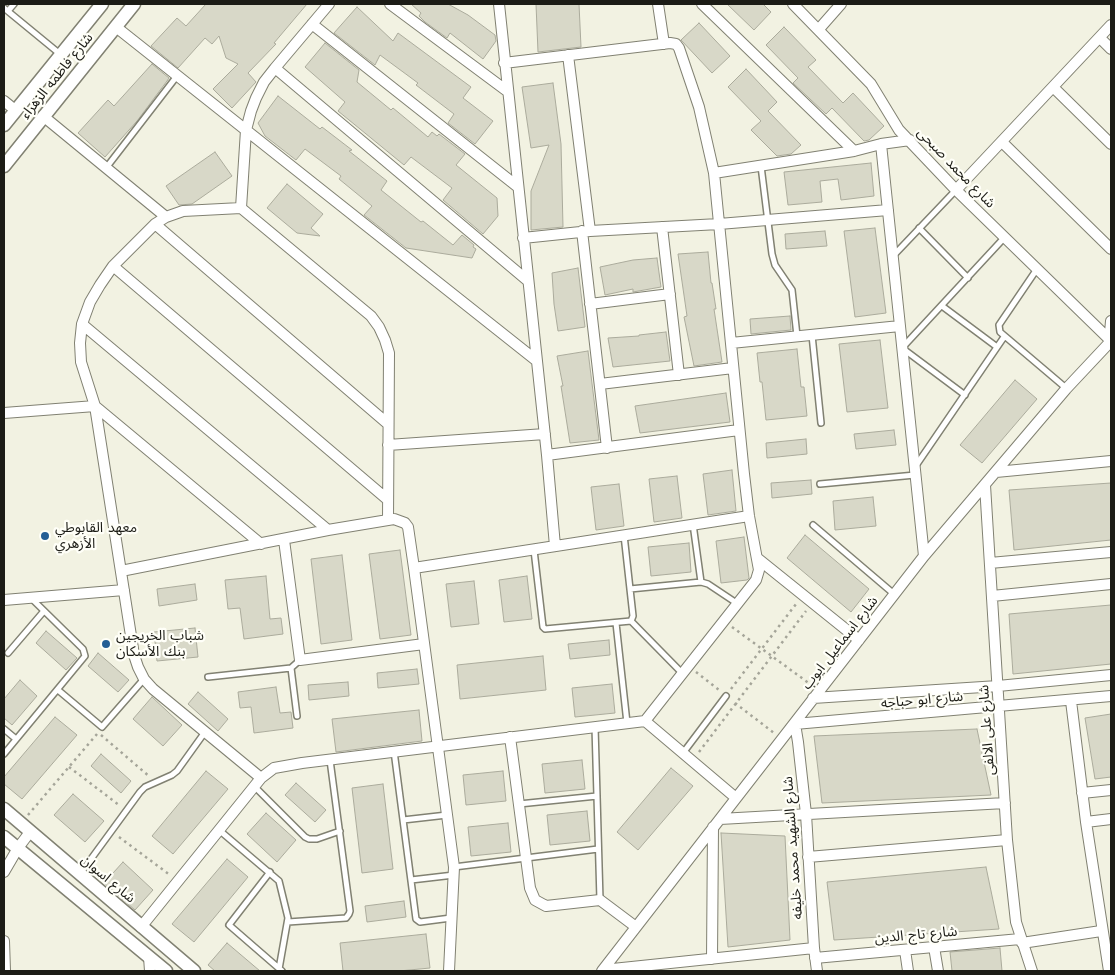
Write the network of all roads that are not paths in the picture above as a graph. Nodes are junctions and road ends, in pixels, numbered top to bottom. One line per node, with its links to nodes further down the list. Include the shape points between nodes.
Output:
1 (14, 4): 11 (lane)
2 (102, 4): 19 (street, شارع فاطمه الزهراء)
3 (134, 4): 14 (street, شارع فاطمه الزهراء)
4 (329, 4): 12 (street)
5 (390, 4): 25 (street)
6 (498, 4): 21 (street)
7 (658, 4): 17 (street)
8 (702, 4): 35 (street)
9 (793, 4): 15 (street, شارع محمد صبحى)
10 (841, 4): 15 (street)
11 (6, 10): 19 (lane)
12 (312, 24): 22 (street); 40 (street)
13 (1111, 25): 16 (street)
14 (116, 26): 23 (street); 28 (street, شارع فاطمه الزهراء)
15 (818, 29): 31 (street, شارع محمد صبحى, via 871,84 899,130)
16 (1100, 38): 18 (street); 24 (street)
17 (664, 44): 20 (street); 39 (street, via 676,44 679,48 699,107)
18 (1111, 49)
19 (61, 54): 27 (street, شارع فاطمه الزهراء)
20 (568, 55): 21 (street); 50 (street)
21 (504, 63): 25 (street)
22 (275, 68): 30 (street, via 256,98); 58 (street)
23 (178, 76): 30 (street); 38 (lane)
24 (1053, 87): 32 (street); 34 (street)
25 (507, 91): 40 (street)
26 (4, 101): 27 (street)
27 (15, 110): 29 (street, شارع فاطمه الزهراء)
28 (43, 116): 36 (street, شارع فاطمه الزهراء); 38 (street)
29 (4, 125)
30 (246, 130): 42 (street); 72 (street)
31 (910, 140): 33 (street); 41 (street, شارع محمد صبحى)
32 (1002, 142): 41 (street); 53 (street)
33 (881, 144): 35 (street); 43 (street)
34 (1111, 144)
35 (854, 151): 37 (street)
36 (4, 166)
37 (761, 166): 39 (street); 45 (lane)
38 (106, 168): 44 (street)
39 (714, 173): 47 (street)
40 (518, 187): 52 (street)
41 (956, 190): 49 (lane); 51 (street, شارع محمد صبحى)
42 (241, 208): 44 (street, via 183,211); 81 (street, via 371,316 379,327 389,353)
43 (888, 210): 45 (street); 54 (street)
44 (166, 217): 46 (street)
45 (769, 220): 47 (street); 66 (lane, via 775,264 792,290)
46 (154, 224): 55 (street); 81 (street)
47 (719, 224): 48 (street); 69 (street)
48 (662, 227): 50 (street); 59 (street)
49 (919, 228): 54 (lane); 57 (lane)
50 (586, 231): 52 (street); 60 (street)
51 (1005, 237): 56 (street, شارع محمد صبحى); 57 (lane)
52 (523, 238): 58 (street)
53 (1111, 249)
54 (892, 257): 64 (street)
55 (113, 266): 63 (street, via 90,302); 92 (street)
56 (1037, 269): 67 (lane, via 999,324); 68 (street, شارع محمد صبحى)
57 (968, 278): 61 (lane)
58 (528, 281): 72 (street)
59 (670, 294): 60 (street); 74 (street)
60 (590, 304): 75 (street)
61 (942, 306): 70 (lane); 71 (lane)
62 (1111, 321): 68 (street)
63 (82, 324): 78 (street, via 81,362); 97 (street)
64 (900, 326): 65 (street); 70 (street)
65 (812, 335): 66 (street); 80 (lane)
66 (797, 336): 69 (street)
67 (1004, 338): 71 (lane); 76 (lane)
68 (1111, 341): 76 (street, شارع اسماعيل ايوب)
69 (731, 343): 73 (street)
70 (902, 348): 77 (lane); 88 (street)
71 (998, 348): 77 (lane)
72 (537, 361): 83 (street)
73 (733, 368): 74 (street); 82 (street)
74 (679, 375): 75 (street)
75 (600, 384): 85 (street)
76 (1066, 389): 89 (street, شارع اسماعيل ايوب)
77 (965, 395): 88 (lane)
78 (96, 406): 79 (street); 100 (street); 108 (street)
79 (4, 413)
80 (821, 423)
81 (388, 424): 84 (street)
82 (739, 430): 85 (street); 93 (street)
83 (545, 434): 84 (street); 86 (street)
84 (388, 445): 92 (street)
85 (607, 448): 86 (street)
86 (547, 455): 101 (street)
87 (1111, 461): 89 (street)
88 (916, 471): 90 (lane); 104 (street)
89 (996, 472): 91 (street, شارع اسماعيل ايوب)
90 (820, 484)
91 (985, 485): 104 (street, شارع اسماعيل ايوب); 106 (street, شارع على الالفى)
92 (388, 500): 94 (street)
93 (749, 516): 95 (street); 105 (street)
94 (388, 520): 97 (street); 107 (street, via 400,520 408,527)
95 (692, 524): 98 (street); 109 (lane)
96 (813, 525): 113 (lane)
97 (328, 530): 99 (street)
98 (624, 535): 101 (street); 111 (lane)
99 (284, 540): 100 (street); 124 (street)
100 (262, 544): 108 (street)
101 (555, 546): 102 (street)
102 (534, 549): 107 (street); 120 (lane, via 545,629)
103 (1111, 552): 106 (street)
104 (924, 556): 113 (street, شارع اسماعيل ايوب)
105 (758, 558): 117 (street, via 760,570 756,580); 121 (street)
106 (990, 563): 114 (street, شارع على الالفى)
107 (414, 568): 122 (street)
108 (121, 571): 112 (street)
109 (701, 582): 111 (lane); 117 (lane)
110 (1111, 584): 114 (street)
111 (630, 588): 119 (lane)
112 (124, 590): 115 (street); 129 (street, via 134,654)
113 (894, 595): 121 (street, شارع اسماعيل ايوب)
114 (992, 596): 130 (street, شارع على الالفى)
115 (30, 598): 116 (street); 118 (lane)
116 (4, 600)
117 (738, 604): 126 (street)
118 (44, 611): 123 (lane); 131 (lane, via 85,652 84,659)
119 (631, 622): 120 (lane); 126 (lane)
120 (616, 623): 139 (lane)
121 (859, 640): 132 (street, شارع اسماعيل ايوب)
122 (424, 644): 124 (street); 146 (street)
123 (8, 653)
124 (300, 660): 125 (lane)
125 (291, 668): 128 (lane); 137 (lane)
126 (686, 670): 138 (street)
127 (1111, 675): 130 (street, شارع ابو حباجه)
128 (208, 677)
129 (144, 679): 131 (lane, via 102,728); 143 (street)
130 (998, 686): 132 (street, شارع ابو حباجه); 136 (street, شارع على الالفى)
131 (58, 690): 145 (lane)
132 (816, 695): 140 (street, شارع اسماعيل ايوب)
133 (726, 696): 148 (lane)
134 (1111, 696): 135 (street, شارع ابو حباجه)
135 (1071, 700): 136 (street, شارع ابو حباجه); 153 (street)
136 (999, 707): 140 (street, شارع ابو حباجه); 156 (street, شارع على الالفى)
137 (297, 716)
138 (645, 721): 139 (street); 148 (street)
139 (627, 724): 141 (street)
140 (795, 724): 155 (street, شارع اسماعيل ايوب); 159 (street, شارع الشهيد محمد خليفه)
141 (595, 727): 144 (street); 154 (lane)
142 (4, 729): 145 (lane)
143 (205, 732): 151 (street); 177 (lane, via 177,771 145,787)
144 (510, 737): 146 (street); 157 (street)
145 (16, 740): 149 (lane)
146 (438, 746): 147 (street); 160 (street)
147 (394, 751): 150 (street); 162 (lane)
148 (683, 753): 155 (street)
149 (4, 754)
150 (330, 759): 151 (street, via 282,765); 166 (lane)
151 (257, 782): 165 (street); 166 (lane, via 305,837 314,840)
152 (1111, 790): 153 (street)
153 (1082, 793): 163 (street)
154 (597, 796): 157 (lane); 171 (lane)
155 (736, 798): 164 (street, شارع اسماعيل ايوب)
156 (1005, 802): 159 (street); 169 (street, شارع على الالفى)
157 (518, 804): 173 (street)
158 (4, 809): 167 (street, شارع اسوان)
159 (806, 814): 164 (street); 172 (street, شارع الشهيد محمد خليفه)
160 (447, 815): 162 (lane); 174 (street)
161 (1111, 819): 163 (street)
162 (403, 820): 178 (lane)
163 (1086, 822): 182 (street)
164 (716, 823): 185 (street, شارع اسماعيل ايوب); 193 (street)
165 (219, 830): 176 (lane); 184 (street)
166 (340, 830): 183 (lane, via 349,914 346,918)
167 (30, 832): 170 (street); 177 (street, شارع اسوان)
168 (4, 837): 170 (street)
169 (1007, 840): 172 (street); 188 (street, شارع على الالفى)
170 (18, 848): 175 (street); 192 (street)
171 (598, 849): 173 (lane); 179 (lane)
172 (808, 857): 191 (street, شارع الشهيد محمد خليفه)
173 (526, 858): 174 (lane); 179 (street, via 531,894 540,904)
174 (454, 871): 178 (lane); 180 (street)
175 (4, 872)
176 (270, 872): 183 (lane, via 279,881); 194 (lane, via 229,925)
177 (80, 874): 184 (street, شارع اسوان)
178 (411, 880): 180 (lane, via 418,921)
179 (600, 900): 185 (street)
180 (452, 918): 200 (street)
181 (1111, 918): 182 (street)
182 (1100, 919): 186 (street)
183 (288, 922): 194 (lane)
184 (142, 927): 199 (street, شارع اسوان)
185 (636, 927): 195 (street, شارع اسماعيل ايوب)
186 (1102, 931): 188 (street, شارع تاج الدين); 205 (street)
187 (4, 940): 196 (street)
188 (1021, 941): 189 (street, شارع تاج الدين); 204 (street, شارع على الالفى)
189 (934, 948): 190 (street, شارع تاج الدين); 203 (street)
190 (905, 950): 191 (street, شارع تاج الدين); 202 (street)
191 (814, 953): 193 (street, شارع تاج الدين); 201 (street, شارع الشهيد محمد خليفه)
192 (149, 957): 197 (street); 198 (street)
193 (712, 958): 195 (street, شارع تاج الدين)
194 (280, 970)
195 (603, 970)
196 (5, 971)
197 (150, 971)
198 (166, 971)
199 (194, 971)
200 (449, 971)
201 (816, 971)
202 (908, 971)
203 (938, 971)
204 (1032, 971)
205 (1108, 971)

